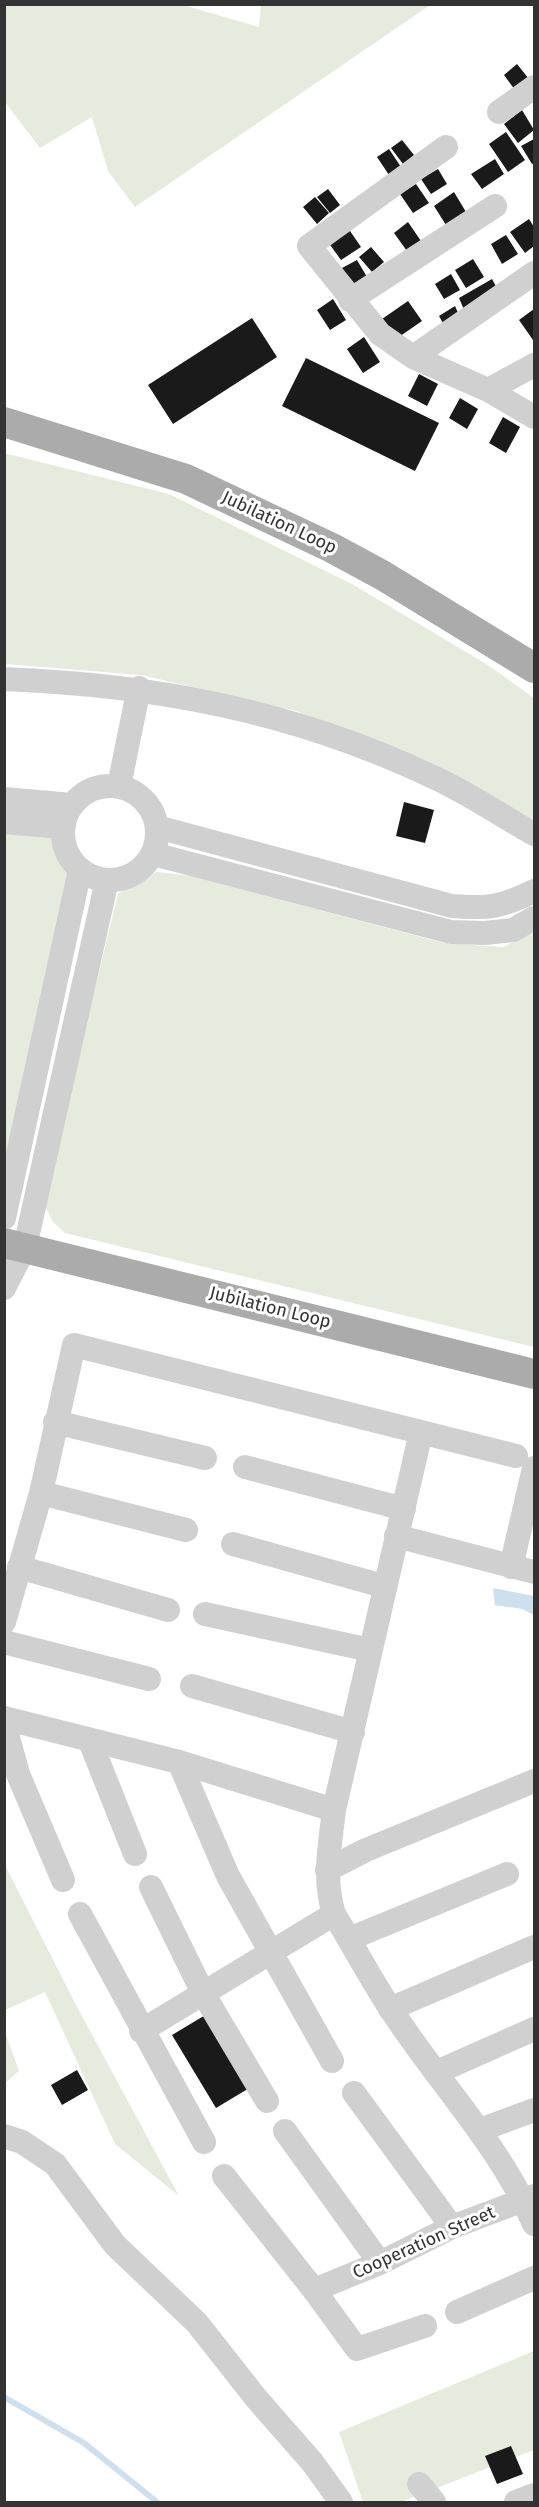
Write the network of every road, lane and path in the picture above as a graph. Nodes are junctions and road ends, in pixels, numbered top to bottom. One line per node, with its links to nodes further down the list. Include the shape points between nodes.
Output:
1 (534, 87): 2 (street)
2 (499, 112)
3 (446, 147): 6 (street, via 309,246)
4 (495, 206): 6 (street)
5 (534, 273): 7 (street)
6 (350, 300): 7 (street, via 380,334)
7 (413, 357): 9 (street)
8 (534, 366): 9 (street)
9 (488, 390): 10 (street)
10 (534, 417)
11 (4, 422): 12 (main road, Jubilation Loop, via 186,479 382,574)
12 (534, 668)
13 (4, 679): 14 (street)
14 (139, 688): 15 (street); 20 (street, via 295,722 432,776)
15 (119, 786): 17 (street, via 93,789); 19 (street, via 144,800)
16 (4, 799): 17 (street)
17 (67, 816): 18 (street); 22 (street, via 64,843 69,858)
18 (4, 822)
19 (157, 827): 21 (street); 24 (street, via 452,906 485,909)
20 (534, 834)
21 (153, 854): 23 (street, via 134,874); 25 (street, via 451,932 513,930)
22 (80, 870): 23 (street); 26 (street)
23 (106, 880): 27 (street)
24 (534, 891)
25 (534, 918)
26 (4, 1218)
27 (15, 1245): 28 (street); 29 (main road, Jubilation Loop)
28 (4, 1288)
29 (534, 1374)
30 (55, 1422): 31 (street, via 74,1345); 32 (street); 35 (street)
31 (421, 1432): 33 (street); 36 (street)
32 (205, 1458)
33 (525, 1462): 41 (street)
34 (244, 1467): 36 (street)
35 (41, 1493): 37 (street); 40 (street)
36 (404, 1509): 38 (street)
37 (186, 1530)
38 (396, 1536): 41 (street); 42 (street)
39 (233, 1544): 42 (street)
40 (19, 1567): 43 (street); 45 (street)
41 (528, 1567)
42 (383, 1586): 47 (street)
43 (168, 1610)
44 (205, 1614): 47 (street)
45 (4, 1622)
46 (4, 1642): 48 (street)
47 (370, 1650): 52 (street)
48 (149, 1679)
49 (192, 1686): 52 (street)
50 (4, 1718): 53 (street)
51 (4, 1724): 60 (street, via 18,1773)
52 (353, 1732): 56 (street)
53 (90, 1741): 54 (street); 57 (street)
54 (179, 1762): 56 (street); 66 (street, via 228,1876)
55 (534, 1781): 58 (street)
56 (334, 1810): 58 (street)
57 (135, 1854)
58 (327, 1870): 63 (street, via 328,1897)
59 (507, 1874): 64 (street)
60 (63, 1880)
61 (151, 1887): 67 (street)
62 (80, 1914): 70 (street)
63 (334, 1914): 64 (street); 66 (street)
64 (349, 1939): 68 (street)
65 (534, 1947): 68 (street)
66 (270, 1954): 67 (street); 71 (street)
67 (203, 1994): 70 (street); 74 (street)
68 (390, 2009): 72 (street)
69 (534, 2029): 72 (street)
70 (141, 2031): 79 (street)
71 (332, 2061)
72 (437, 2072): 76 (street)
73 (354, 2093): 83 (street)
74 (267, 2101)
75 (534, 2110): 76 (street)
76 (480, 2130): 81 (street)
77 (285, 2131): 84 (street)
78 (4, 2136): 91 (street, via 22,2142 55,2164 115,2245 197,2323)
79 (204, 2142)
80 (224, 2176): 86 (street)
81 (529, 2198): 82 (street); 83 (street, Cooperation Street)
82 (534, 2224)
83 (452, 2227): 84 (street, Cooperation Street)
84 (380, 2263): 86 (street, Cooperation Street)
85 (534, 2278): 87 (street)
86 (314, 2290): 88 (street, via 357,2349)
87 (457, 2312)
88 (425, 2326)
89 (419, 2484): 92 (street)
90 (534, 2495): 93 (street)
91 (341, 2502)
92 (434, 2502)
93 (516, 2502)

